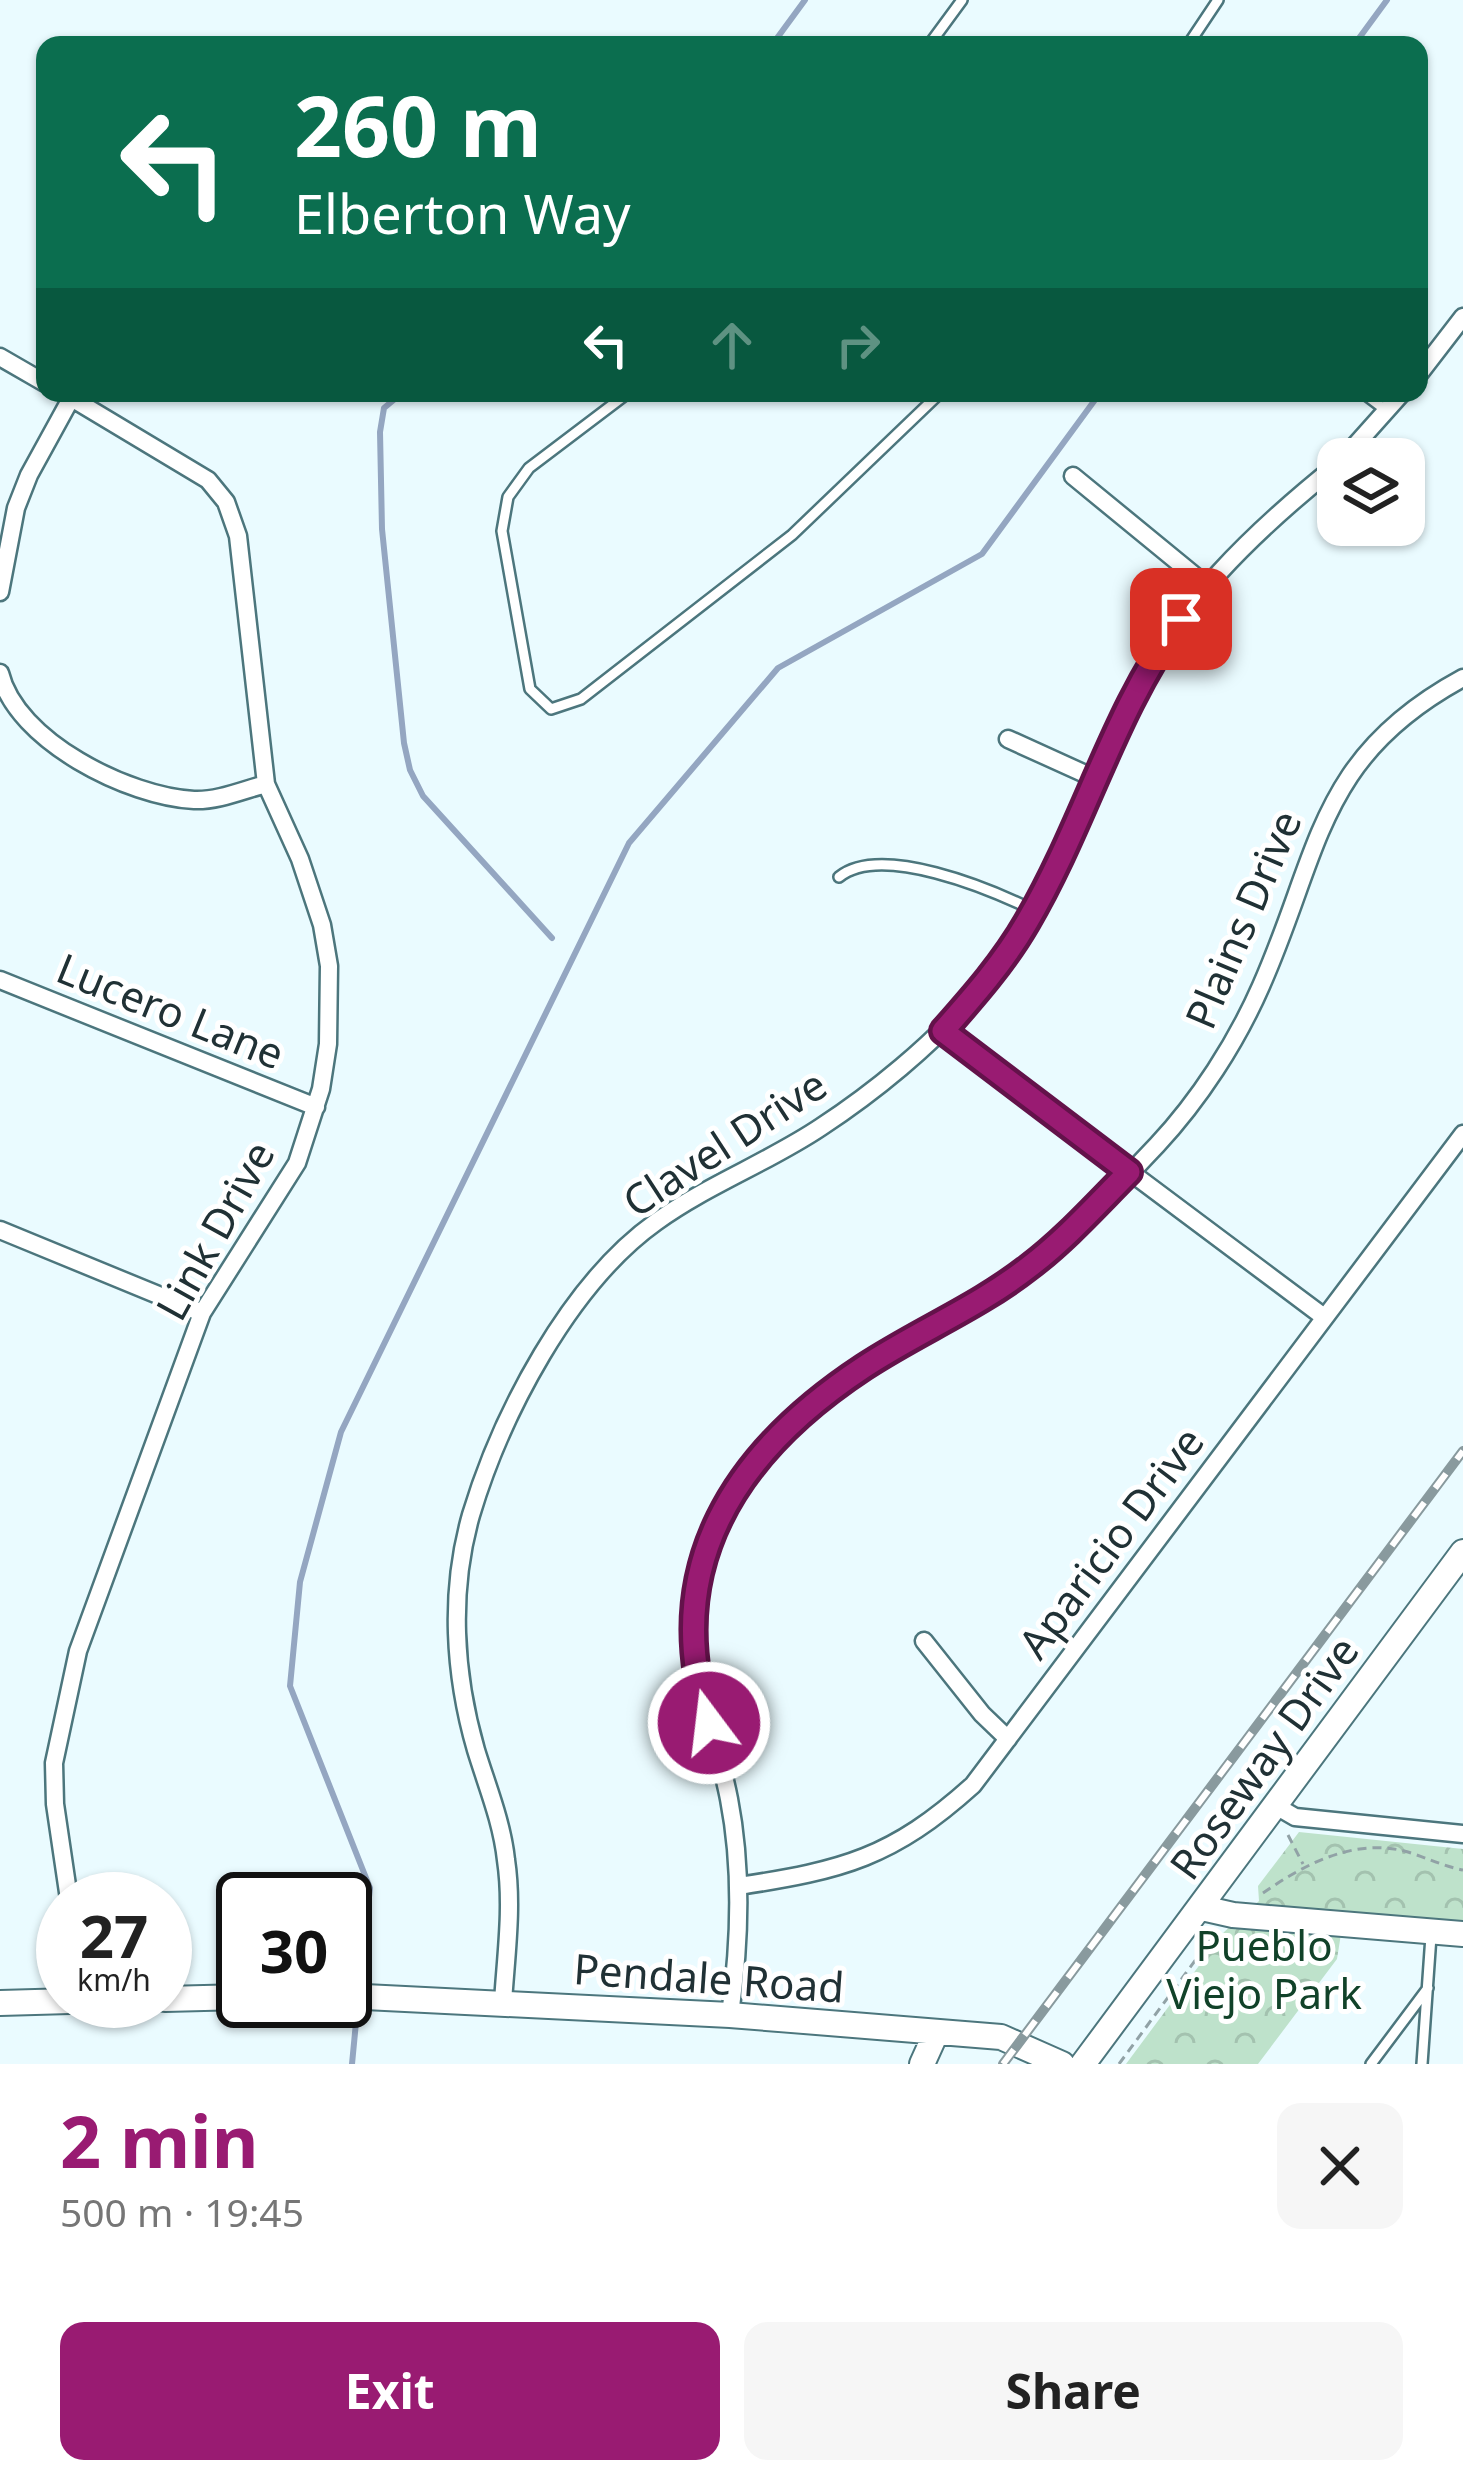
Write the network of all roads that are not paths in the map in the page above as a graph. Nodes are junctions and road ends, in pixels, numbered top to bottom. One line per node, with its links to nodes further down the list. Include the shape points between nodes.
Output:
1 (962, 0): 3 (lane)
2 (1218, 0): 4 (lane)
3 (936, 36)
4 (1194, 36)
5 (1463, 317): 6 (street)
6 (1457, 339): 8 (street)
7 (0, 357): 9 (street)
8 (1428, 366)
9 (36, 378)
10 (66, 402): 21 (street, via 16,508)
11 (80, 402): 26 (street, Link Drive, via 208,480 226,502 238,536)
12 (616, 402): 13 (lane, via 529,468 508,497 502,531 530,689 551,709 580,699 792,535)
13 (931, 402)
14 (1375, 402): 16 (lane)
15 (1394, 402): 16 (street, Clavel Drive)
16 (1387, 411): 17 (street, Clavel Drive)
17 (1362, 438)
18 (1073, 476): 20 (street)
19 (1317, 479): 20 (street, Clavel Drive)
20 (1207, 585): 25 (street, Clavel Drive, via 1156,652)
21 (0, 592)
22 (0, 674): 26 (street, via 11,701 44,739 128,782 195,800)
23 (1463, 677): 33 (street, Plains Drive, via 1416,706 1353,768 1316,834 1280,940 1235,1036 1189,1108)
24 (1007, 739): 25 (street)
25 (1094, 778): 28 (street, Clavel Drive)
26 (266, 784): 31 (street, Link Drive, via 322,925 328,1044)
27 (839, 878): 28 (lane, via 878,865 943,875)
28 (1034, 910): 30 (street, Clavel Drive)
29 (0, 980): 31 (street, Lucero Lane)
30 (943, 1031): 33 (street); 50 (street, Clavel Drive, via 822,1127 656,1222 612,1260 547,1348 487,1471 464,1546 457,1638 475,1746 507,1860)
31 (316, 1107): 35 (street, Link Drive, via 284,1186)
32 (1463, 1134): 36 (street, Aparicio Drive)
33 (1129, 1172): 36 (street); 43 (street, Plains Drive, via 1029,1268 825,1394 727,1503 698,1568 691,1634 730,1804)
34 (0, 1230): 35 (street)
35 (202, 1313): 42 (street, Link Drive, via 78,1651 60,1722 55,1804)
36 (1324, 1317): 39 (street, Aparicio Drive)
37 (1463, 1552): 40 (street, Roseway Drive)
38 (924, 1641): 39 (street)
39 (1008, 1739): 43 (street, Aparicio Drive, via 973,1785 890,1848 826,1873)
40 (1276, 1806): 41 (street, via 1295,1817); 44 (street, Roseway Drive)
41 (1463, 1834)
42 (65, 1872)
43 (739, 1886): 52 (street, Plains Drive)
44 (1202, 1907): 45 (street); 56 (street, Roseway Drive)
45 (1431, 1931): 46 (street); 47 (lane)
46 (1463, 1934)
47 (1428, 1988): 57 (lane); 58 (lane)
48 (372, 1997): 50 (street, Pendale Road)
49 (36, 2002): 51 (street)
50 (503, 2002): 52 (street, Pendale Road)
51 (0, 2003)
52 (730, 2015): 53 (street, Pendale Road)
53 (936, 2033): 54 (street); 55 (street, Pendale Road, via 1001,2037)
54 (922, 2064)
55 (1062, 2064)
56 (1082, 2064)
57 (1371, 2064)
58 (1422, 2064)

